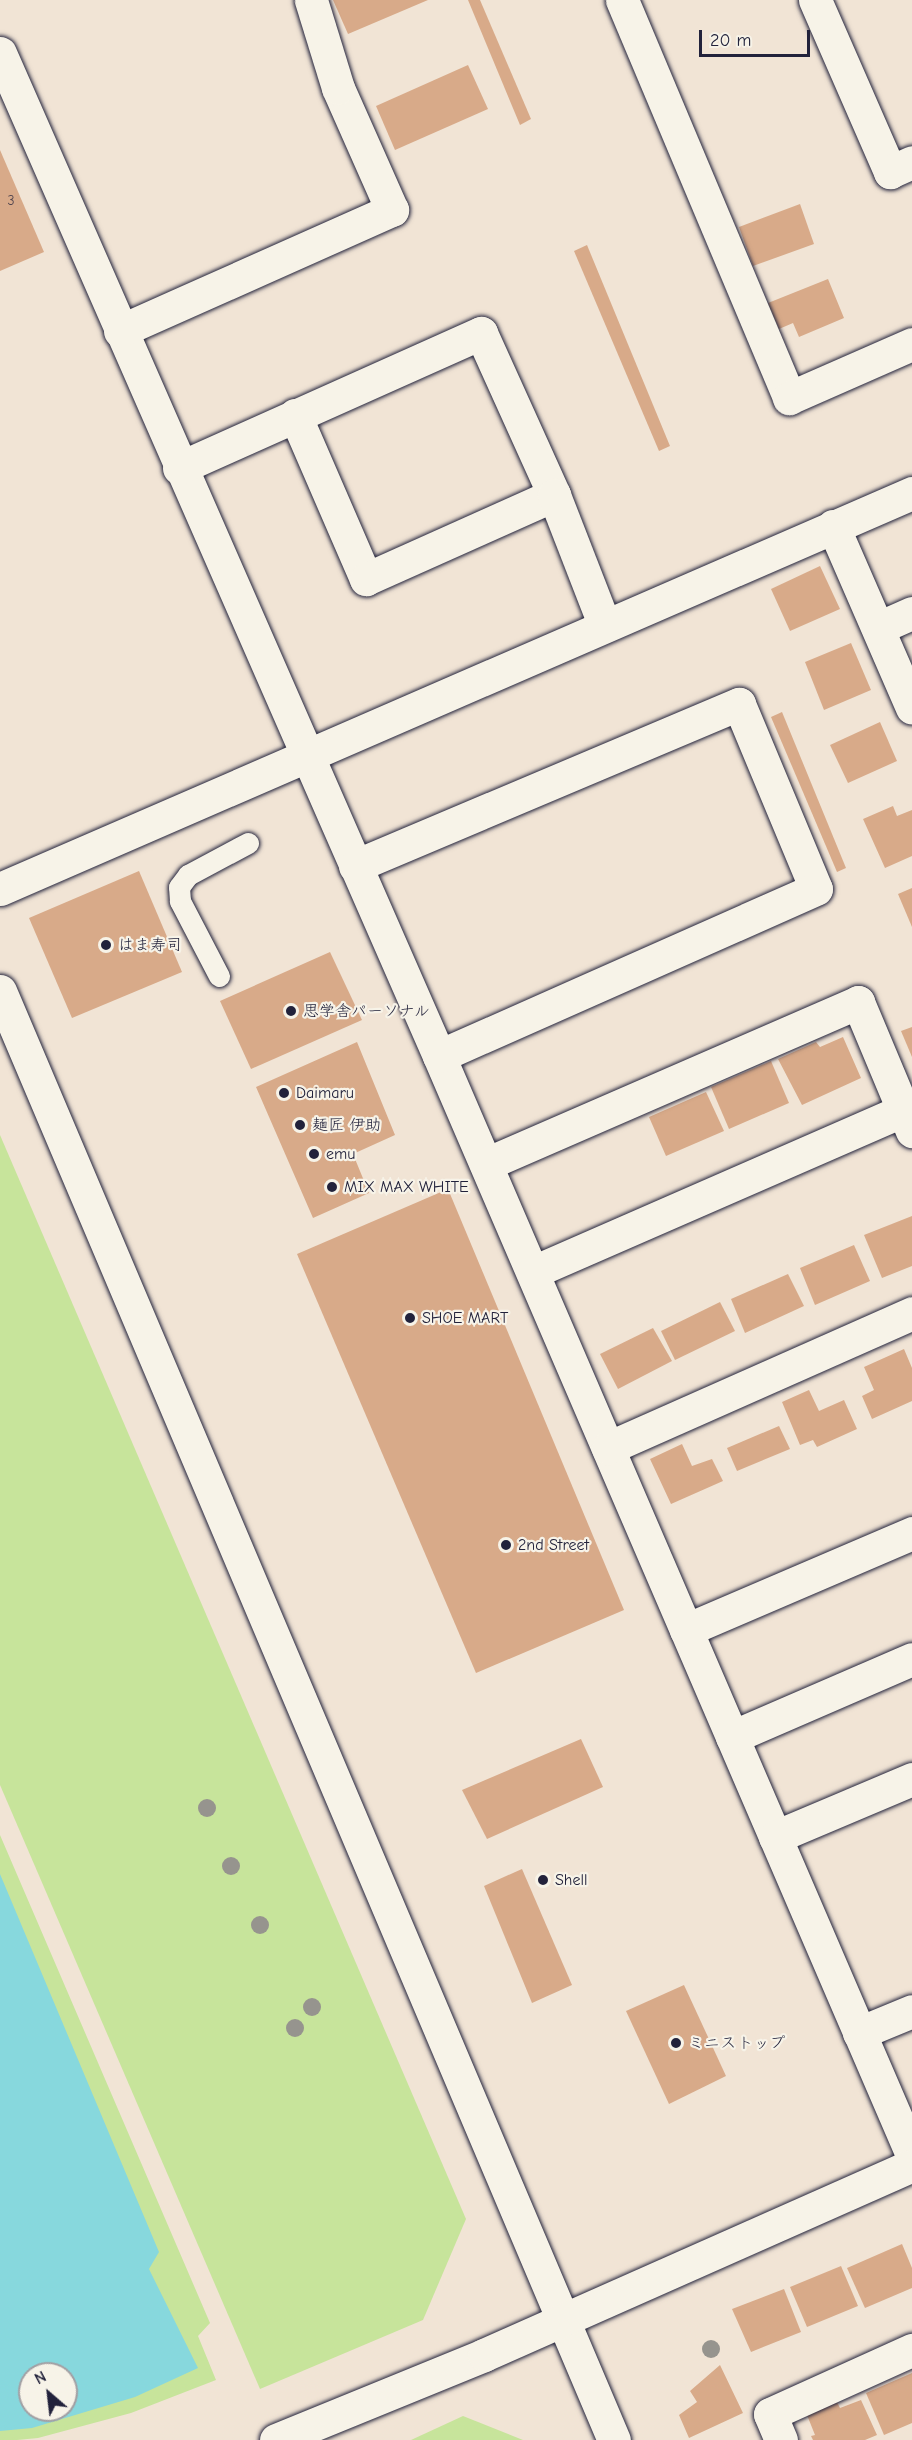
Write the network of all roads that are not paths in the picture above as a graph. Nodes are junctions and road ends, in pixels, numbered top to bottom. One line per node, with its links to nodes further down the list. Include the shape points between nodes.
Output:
1 (310, 0): 6 (street, via 338,88 393,210)
2 (622, 0): 7 (street, via 789,398)
3 (815, 0): 5 (street, via 890,172)
4 (0, 53): 6 (street)
5 (912, 162)
6 (120, 331): 9 (street)
7 (912, 344)
8 (295, 414): 9 (street); 11 (street, via 481,333); 11 (street, via 366,579)
9 (179, 468): 17 (street)
10 (912, 493): 12 (street)
11 (554, 495): 14 (street)
12 (833, 526): 14 (street); 15 (street)
13 (912, 613): 15 (street)
14 (604, 624): 17 (street)
15 (878, 628): 16 (street)
16 (912, 708)
17 (305, 755): 19 (street); 20 (street)
18 (248, 843): 21 (lane, via 188,875 178,887 180,901)
19 (356, 866): 23 (street); 23 (street, via 739,704 816,889)
20 (0, 889)
21 (219, 976)
22 (0, 991): 39 (street)
23 (439, 1056): 25 (street)
24 (908, 1120): 25 (street, via 858,1002); 26 (street)
25 (486, 1164): 26 (street)
26 (533, 1272): 28 (street)
27 (912, 1313): 28 (street)
28 (608, 1448): 30 (street)
29 (912, 1533): 30 (street)
30 (686, 1630): 32 (street)
31 (912, 1659): 32 (street)
32 (732, 1737): 34 (street)
33 (912, 1779): 34 (street)
34 (775, 1837): 36 (street)
35 (912, 2011): 36 (street)
36 (859, 2033): 37 (street)
37 (912, 2155)
38 (912, 2165): 39 (street)
39 (563, 2320): 41 (street); 42 (street)
40 (912, 2350): 43 (street, via 770,2414)
41 (276, 2440)
42 (615, 2440)
43 (781, 2440)

